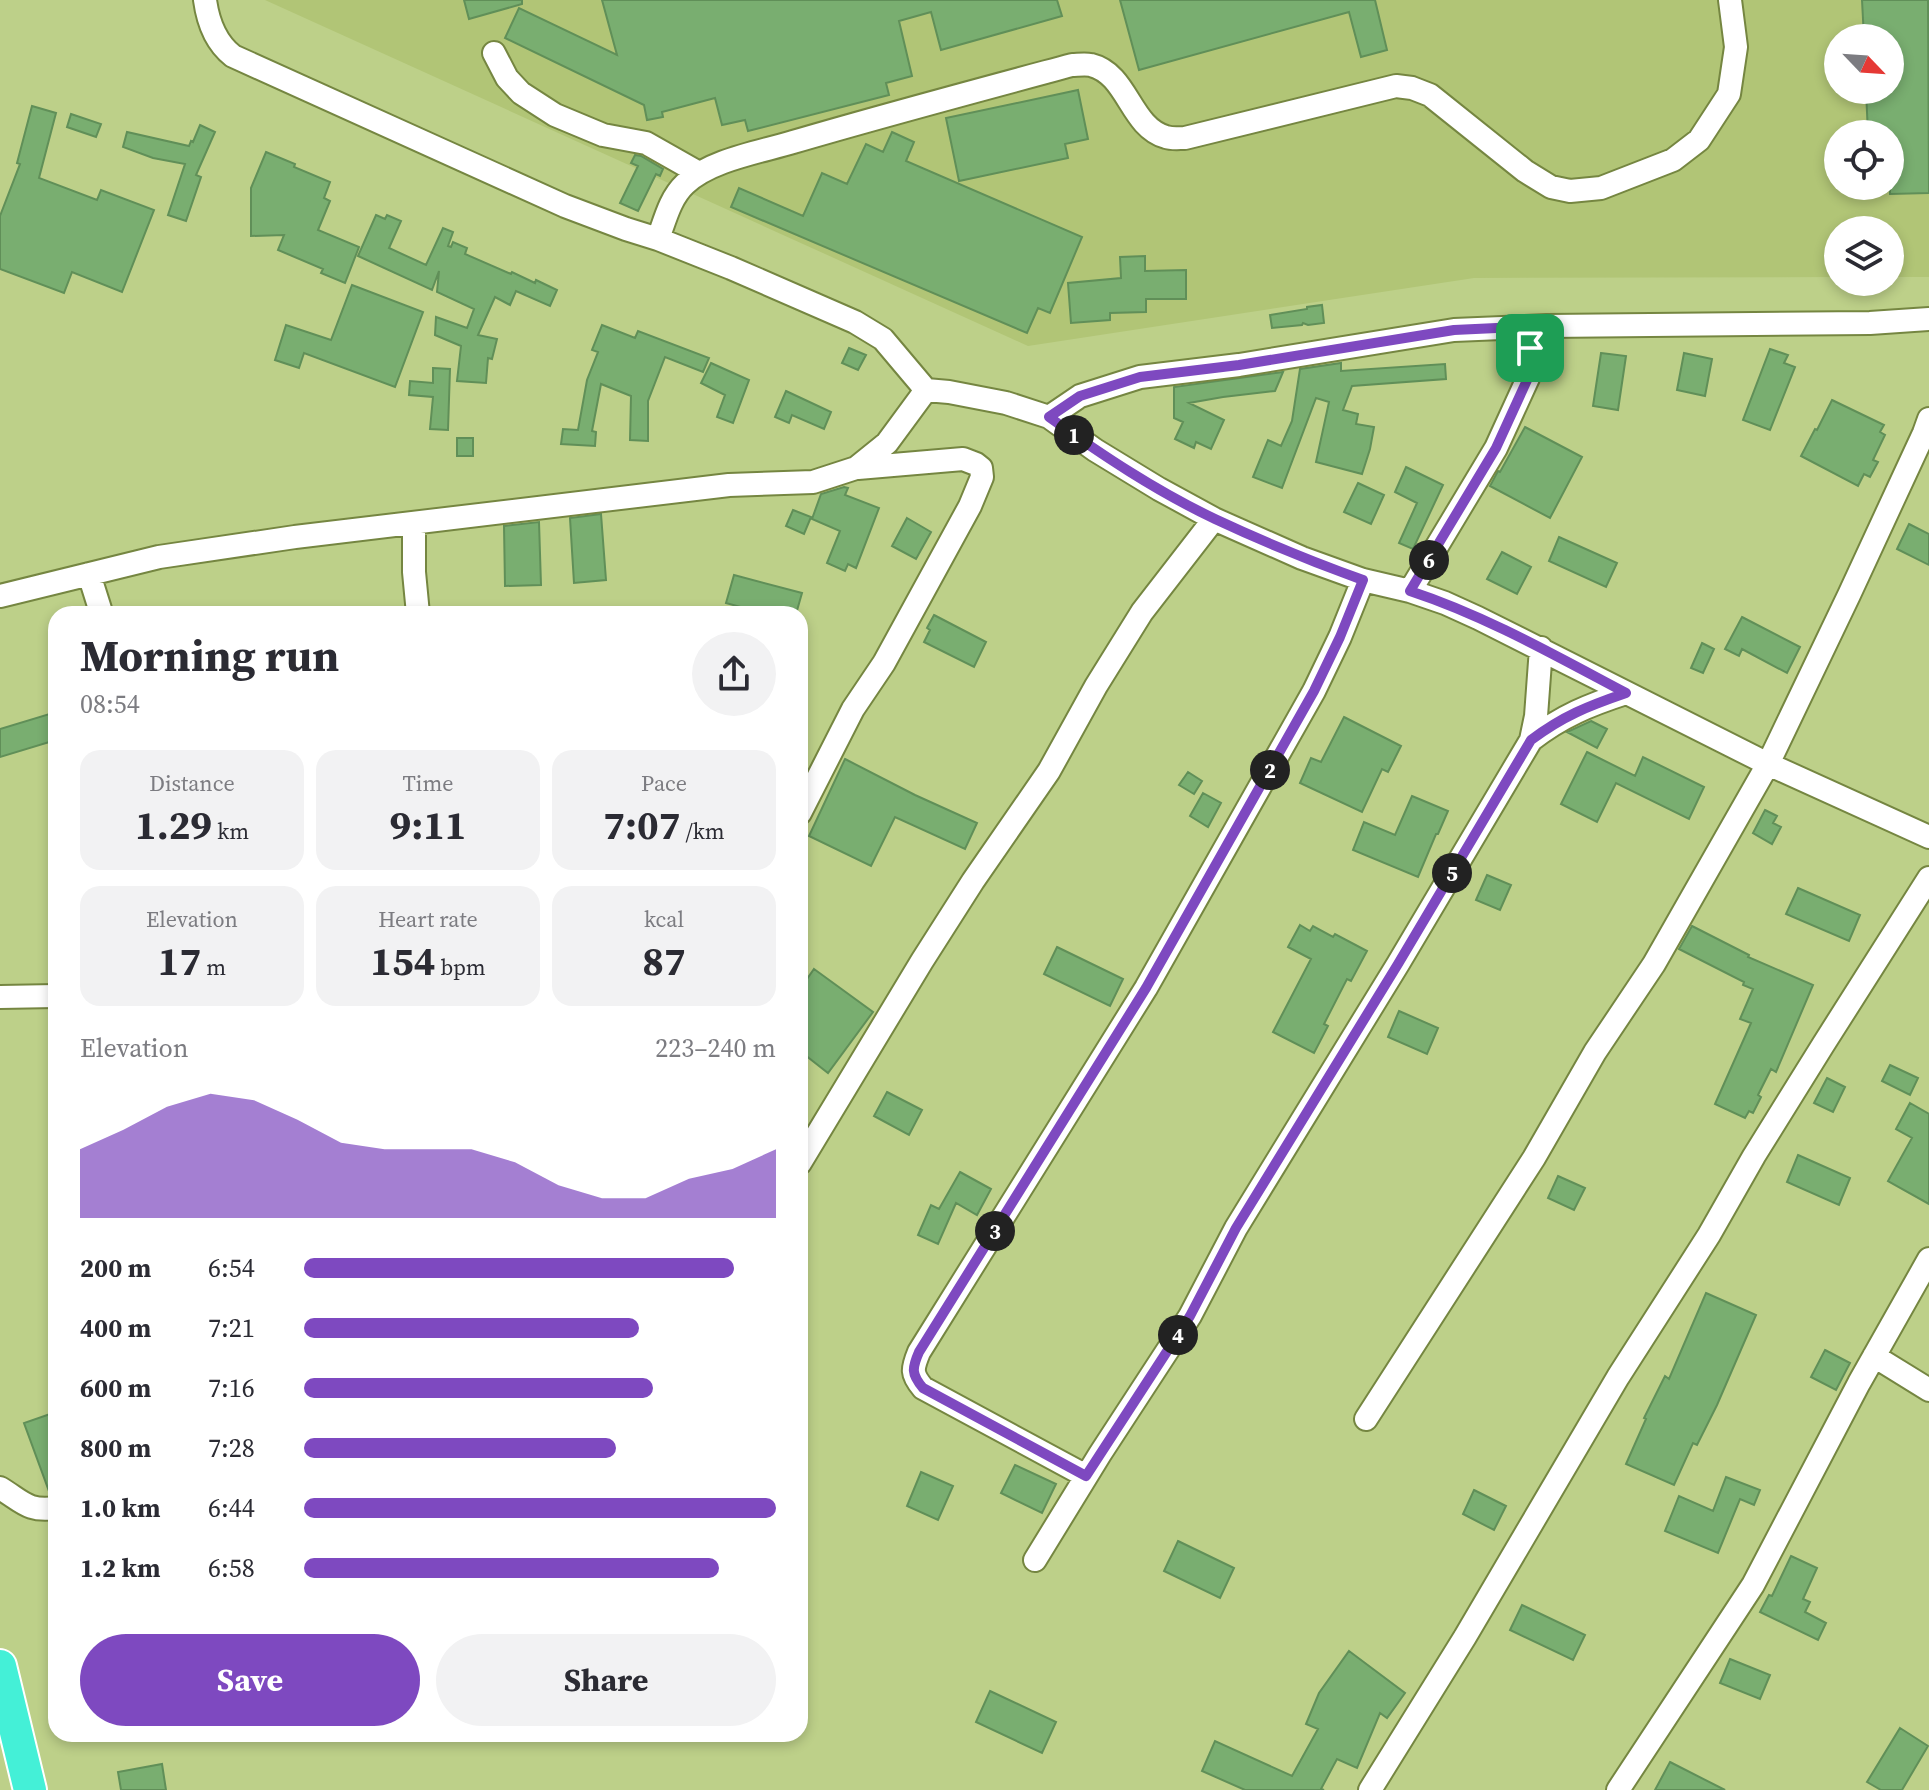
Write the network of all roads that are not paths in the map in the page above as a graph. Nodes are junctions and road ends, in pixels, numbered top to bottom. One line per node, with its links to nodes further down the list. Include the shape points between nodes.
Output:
1 (205, 0): 5 (street, via 218,41 233,56 565,206)
2 (1730, 0): 4 (street, via 1736,47 1729,94 1699,140 1673,160 1601,188 1551,187 1430,95 1412,88 1396,86 1168,138 1137,114 1115,80 1090,65 1072,65 845,127)
3 (494, 53): 4 (street, via 521,93 555,115 603,135 646,143)
4 (699, 173): 5 (street, via 672,201)
5 (658, 239): 8 (street, via 855,322 883,339)
6 (1929, 319): 7 (street)
7 (1518, 327): 9 (street, via 1454,330 1140,377 1080,396); 16 (street, via 1533,356 1528,378 1496,448)
8 (926, 390): 9 (street, via 1006,403); 11 (street, via 887,443)
9 (1049, 417): 12 (street, via 1120,466)
10 (1929, 419): 23 (street)
11 (856, 468): 13 (street, via 813,482 729,485); 24 (street, via 963,459 981,468 982,477)
12 (1214, 519): 15 (street); 29 (street, via 1142,612 1049,771 922,961)
13 (414, 524): 14 (street, via 159,557); 19 (street)
14 (89, 574): 17 (street); 18 (street)
15 (1363, 580): 16 (street); 34 (street, via 1314,691 1154,974 914,1364 913,1373 923,1388)
16 (1410, 591): 20 (street)
17 (0, 596)
18 (99, 606)
19 (417, 606)
20 (1541, 648): 21 (street); 22 (street)
21 (1626, 693): 22 (street, via 1586,706); 23 (street)
22 (1531, 740): 34 (street, via 1236,1228 1190,1316)
23 (1768, 764): 25 (street); 33 (street, via 1654,964)
24 (808, 797)
25 (1929, 837)
26 (1929, 878): 40 (street, via 1618,1377)
27 (48, 996): 28 (street)
28 (0, 997)
29 (808, 1150)
30 (1929, 1259): 31 (street)
31 (1874, 1356): 32 (street); 41 (street, via 1753,1585)
32 (1929, 1390)
33 (1366, 1419)
34 (1086, 1476): 37 (street)
35 (0, 1488): 36 (street, via 27,1506)
36 (48, 1509)
37 (1035, 1560)
38 (0, 1666): 39 (highway)
39 (30, 1790)
40 (1370, 1790)
41 (1618, 1790)

